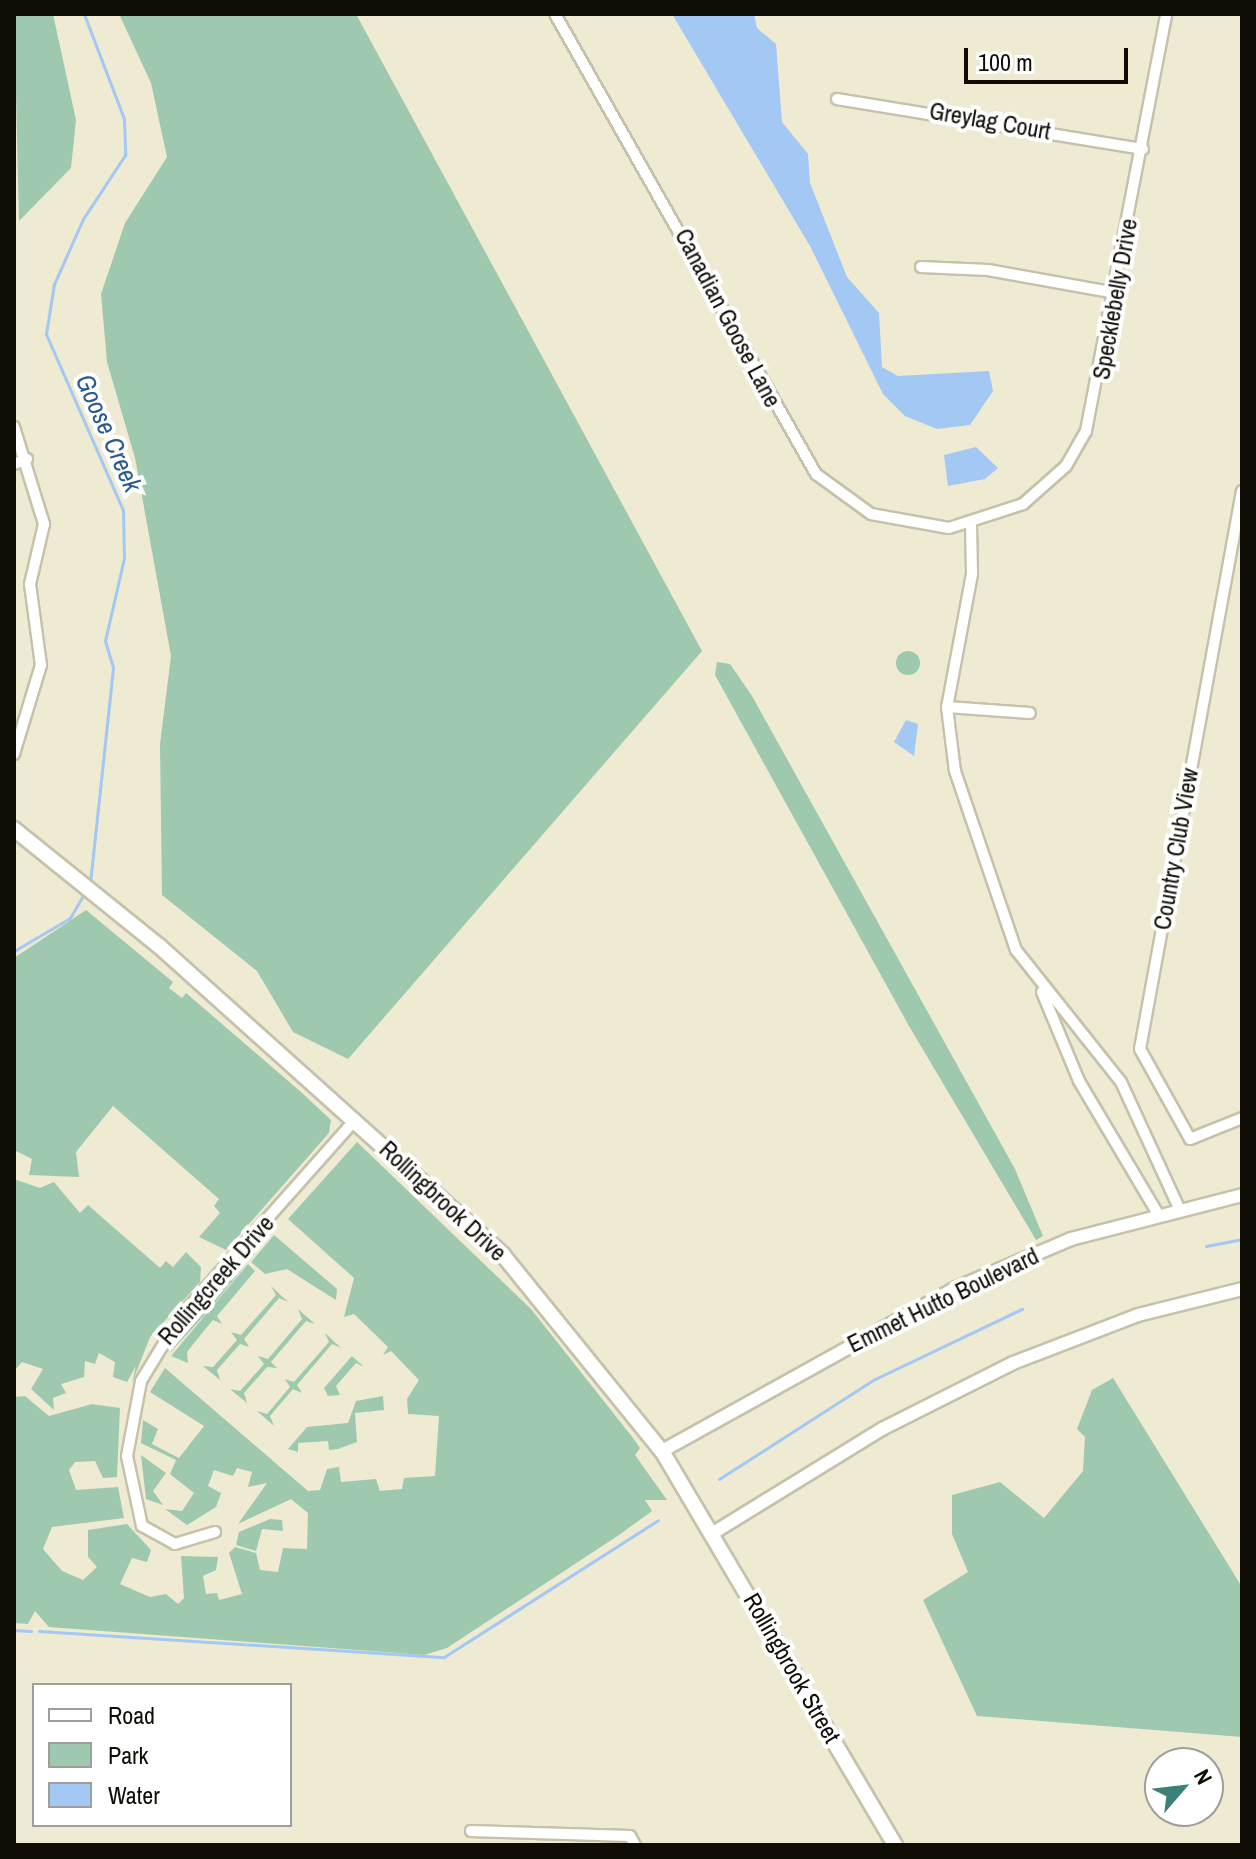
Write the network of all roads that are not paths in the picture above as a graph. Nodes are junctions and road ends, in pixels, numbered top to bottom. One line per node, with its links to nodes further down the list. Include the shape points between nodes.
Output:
1 (555, 14): 11 (street, Canadian Goose Lane, via 816,474 871,514 910,525)
2 (1166, 14): 4 (street, Specklebelly Drive)
3 (837, 99): 4 (street, Greylag Court)
4 (1143, 149): 6 (street, Specklebelly Drive)
5 (921, 267): 6 (street, via 988,270)
6 (1116, 293): 11 (street, Specklebelly Drive, via 1098,397 1076,451 1023,504)
7 (14, 427): 8 (street)
8 (27, 459): 9 (street); 14 (street, via 43,515 30,584 41,665)
9 (14, 464)
10 (1242, 491): 19 (street, Country Club View, via 1140,1049 1190,1139)
11 (971, 525): 12 (street, via 972,574)
12 (947, 707): 13 (street); 18 (street, via 955,771 1007,927)
13 (1030, 713)
14 (14, 754)
15 (14, 815): 17 (main road)
16 (14, 829): 17 (main road)
17 (32, 841): 20 (main road, Rollingbrook Drive)
18 (1040, 986): 22 (street, via 1121,1082); 23 (street, via 1079,1081)
19 (1241, 1118)
20 (355, 1120): 25 (main road, Rollingbrook Drive, via 487,1236); 27 (street, Rollingcreek Drive, via 180,1317 141,1381 127,1456 142,1526 175,1544)
21 (1242, 1195): 22 (street, Emmet Hutto Boulevard)
22 (1179, 1208): 23 (street, Emmet Hutto Boulevard)
23 (1158, 1214): 25 (street, Emmet Hutto Boulevard, via 1071,1239 954,1289)
24 (1242, 1289): 28 (street, via 1138,1315 1013,1363 882,1429)
25 (662, 1451): 26 (main road, Rollingbrook Drive)
26 (688, 1492): 28 (main road, Rollingbrook Street)
27 (215, 1532)
28 (713, 1533): 31 (main road, Rollingbrook Street)
29 (478, 1845): 30 (street, via 471,1831 630,1836)
30 (635, 1845)
31 (895, 1845)

